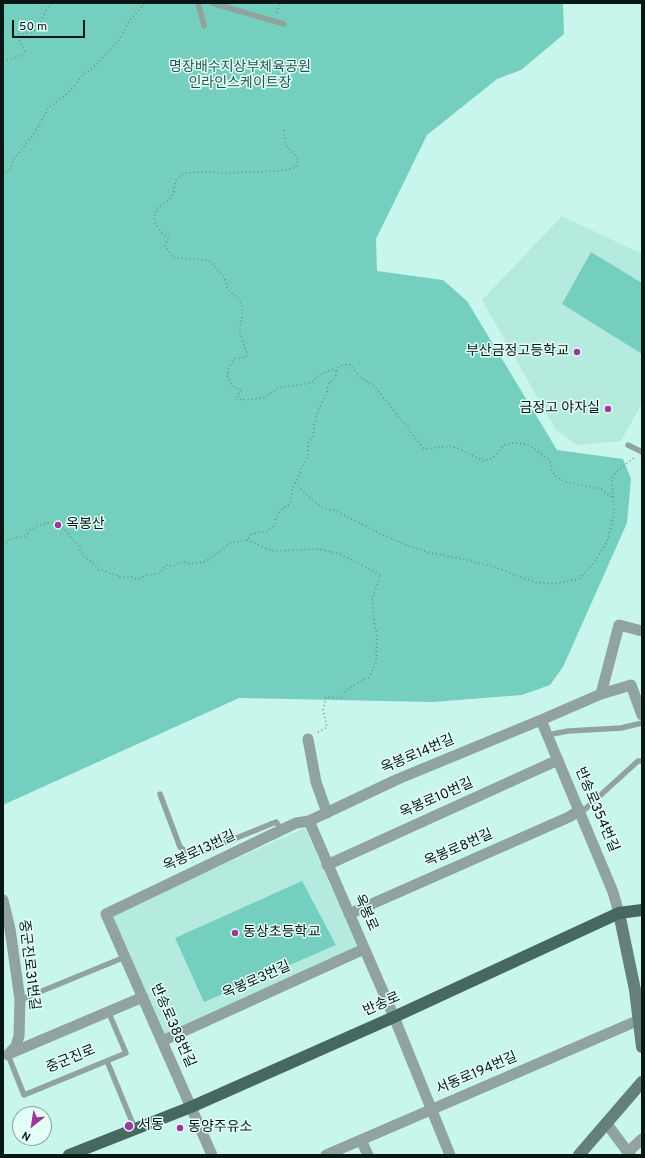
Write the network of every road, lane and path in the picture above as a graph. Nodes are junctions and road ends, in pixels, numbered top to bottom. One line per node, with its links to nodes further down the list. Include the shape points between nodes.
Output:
1 (51, 3): 9 (path, via 37,30 18,34 25,51 13,59)
2 (145, 3): 11 (path, via 129,21 120,39 67,94 48,108 34,134 13,160 10,170)
3 (198, 3): 8 (lane)
4 (212, 3): 6 (lane)
5 (280, 3): 6 (path)
6 (275, 21): 7 (lane)
7 (284, 24)
8 (204, 26)
9 (3, 60)
10 (283, 128): 12 (path, via 286,145 298,159 296,167 278,171 184,173 176,180 169,200 157,208 154,218 168,238 164,245 170,255 175,258 210,261 224,277 228,290 241,303 240,333 247,353 246,357 235,359 227,375 231,384 241,391 237,396 241,400 264,398 278,388 305,384 328,371)
11 (3, 175)
12 (336, 371): 15 (path, via 319,408 313,438 308,443 308,457); 16 (path, via 340,366 349,364 359,376 375,387 424,449 451,446 483,460 493,458 504,445 526,444 550,461 555,476 566,482 601,489)
13 (628, 445): 14 (lane)
14 (642, 452): 16 (path, via 612,478)
15 (295, 483): 16 (path, via 323,508 336,511 409,546 493,566 536,582 552,584 579,579 592,565 607,542 613,521); 17 (path, via 291,502 276,517 276,525 268,531 252,534)
16 (613, 498)
17 (248, 540): 18 (path, via 230,543 204,562 179,562 174,566 166,566 160,573 138,579 118,577 116,574 99,570 85,558 65,530 55,523 37,526 26,536 12,538); 25 (path, via 272,551 318,549 340,554 382,575 372,598 377,634 376,663 369,677 349,688 343,698 326,697 323,710 327,727)
18 (3, 545)
19 (642, 631): 20 (street, via 619,625)
20 (601, 694): 21 (street, 옥봉로14번길, via 631,684); 22 (street, 옥봉로14번길)
21 (642, 715)
22 (541, 720): 24 (street, 반송로354번길); 30 (street, 옥봉로14번길, via 398,779)
23 (642, 723): 24 (lane, via 622,728 568,731)
24 (547, 735): 26 (street, 반송로354번길)
25 (308, 739): 30 (street, via 316,782)
26 (558, 760): 29 (street, 반송로354번길); 33 (street, 옥봉로10번길)
27 (642, 761): 29 (lane, via 638,761 583,811)
28 (160, 794): 32 (lane, via 180,846 192,856 276,822)
29 (580, 810): 36 (street, 반송로354번길); 38 (street, 옥봉로8번길)
30 (327, 812): 31 (street, 옥봉로14번길)
31 (309, 821): 32 (street, 옥봉로13번길, via 296,823); 33 (street, 옥봉로)
32 (282, 830): 37 (street, 옥봉로13번길)
33 (327, 864): 38 (street, 옥봉로)
34 (3, 900): 42 (street, 중군진로31번길, via 10,929)
35 (642, 910): 36 (main road, 반송로)
36 (620, 913): 44 (main road, 반송로); 45 (street)
37 (106, 914): 40 (street, 반송로388번길)
38 (349, 914): 39 (street, 옥봉로)
39 (364, 949): 44 (street, 옥봉로); 46 (street, 옥봉로3번길)
40 (125, 957): 41 (street, 반송로388번길); 42 (lane)
41 (143, 997): 43 (street, 중군진로); 46 (street, 반송로388번길)
42 (20, 1000): 48 (street, 중군진로31번길, via 16,1046)
43 (108, 1011): 48 (street, 중군진로); 49 (lane, 중군진로, via 126,1053)
44 (394, 1016): 51 (main road, 반송로); 52 (street, 옥봉로)
45 (639, 1020): 47 (street); 52 (street, 서동로194번길)
46 (162, 1040): 51 (street, 반송로388번길)
47 (642, 1047)
48 (6, 1056): 49 (lane, 중군진로, via 24,1095)
49 (107, 1061): 54 (lane)
50 (641, 1079): 53 (street)
51 (191, 1107): 54 (main road, 반송로); 59 (street, 반송로388번길)
52 (432, 1110): 56 (street, 서동로194번길); 62 (street, 옥봉로)
53 (607, 1124): 57 (street); 63 (street)
54 (135, 1129): 58 (main road, 반송로)
55 (642, 1139): 57 (street)
56 (361, 1140): 60 (street, 서동로194번길); 61 (street)
57 (629, 1154)
58 (69, 1155)
59 (212, 1155)
60 (326, 1155)
61 (368, 1155)
62 (450, 1155)
63 (579, 1155)

